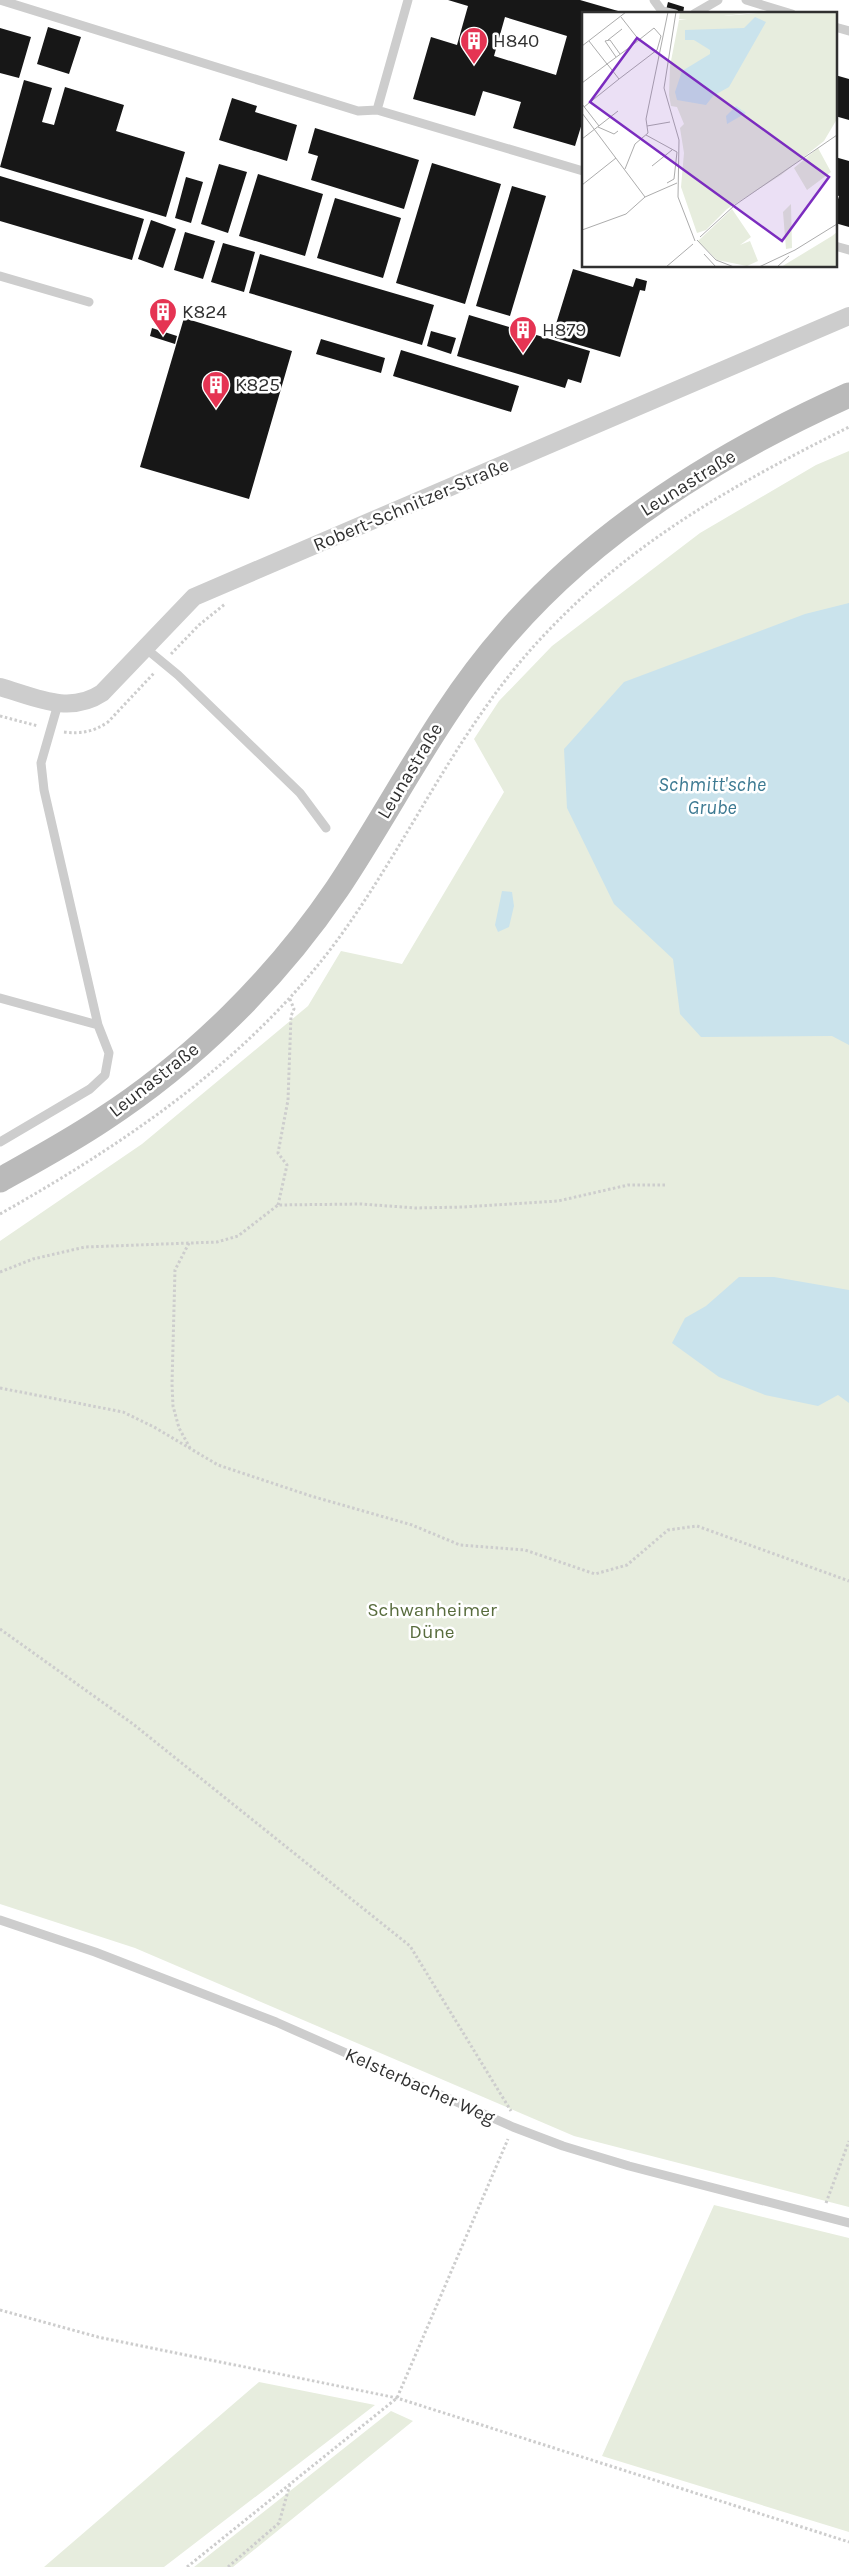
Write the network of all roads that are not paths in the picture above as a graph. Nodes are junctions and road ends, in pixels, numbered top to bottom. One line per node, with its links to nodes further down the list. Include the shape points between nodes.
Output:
1 (0, 0): 9 (lane, via 358,111)
2 (408, 0): 9 (lane)
3 (654, 0): 6 (lane)
4 (718, 0): 7 (lane)
5 (746, 0): 8 (lane)
6 (666, 12)
7 (697, 12)
8 (785, 12)
9 (376, 110): 10 (lane)
10 (582, 171)
11 (836, 246): 12 (lane)
12 (849, 250)
13 (0, 276): 14 (lane)
14 (89, 302)
15 (849, 316): 17 (street, Robert-Schnitzer-Straße, via 194,597)
16 (849, 395): 24 (main road, Leunastraße, via 758,440 681,485 603,540 562,575 464,685 335,892 274,968 198,1046 134,1097 102,1120)
17 (144, 647): 19 (street, Robert-Schnitzer-Straße, via 91,701); 20 (lane, via 178,674 300,793)
18 (0, 687): 19 (street, Robert-Schnitzer-Straße)
19 (58, 704): 22 (lane, via 41,763 44,790)
20 (326, 828)
21 (0, 998): 22 (lane)
22 (98, 1025): 23 (lane, via 110,1053 105,1075 90,1089)
23 (0, 1142)
24 (0, 1180)
25 (0, 1920): 26 (lane, Kelsterbacher Weg, via 95,1952 276,2022 563,2146)
26 (849, 2223)

